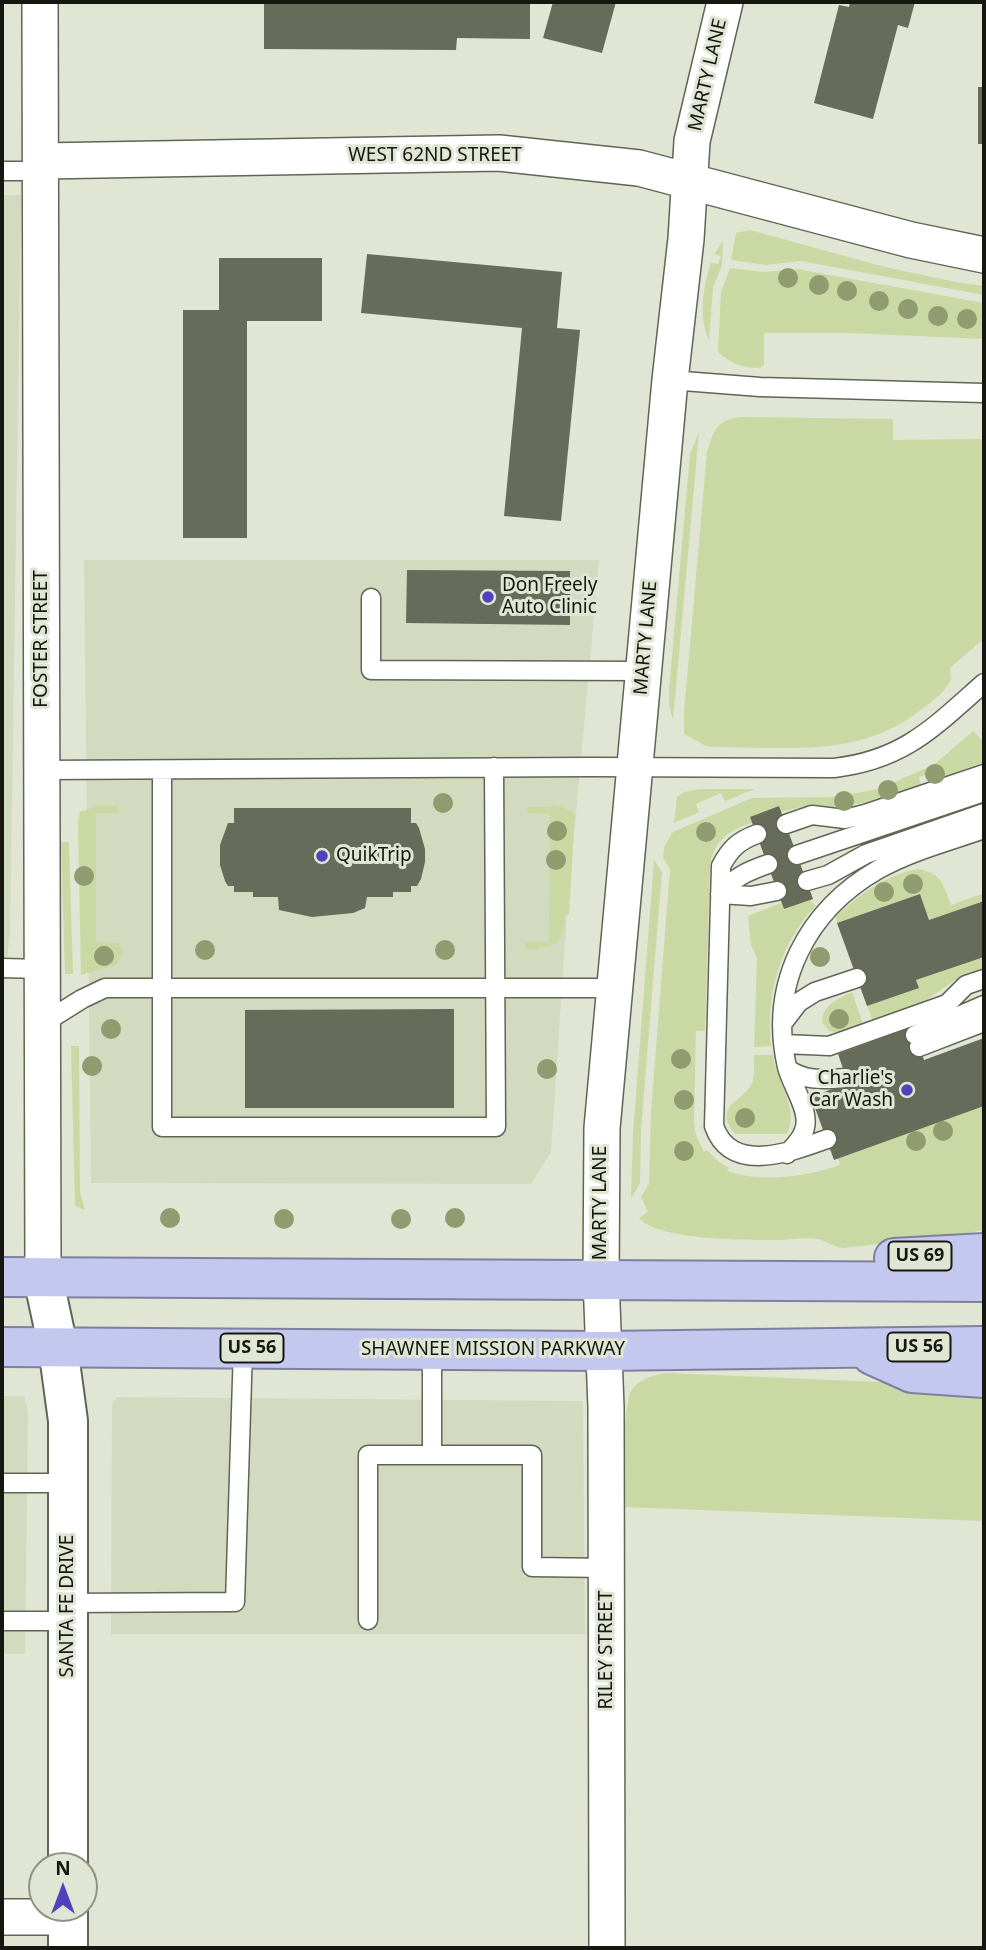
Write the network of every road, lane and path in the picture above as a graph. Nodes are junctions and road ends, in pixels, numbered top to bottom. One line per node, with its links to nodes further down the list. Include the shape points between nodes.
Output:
1 (40, 2): 3 (street, FOSTER STREET)
2 (725, 2): 5 (street, MARTY LANE, via 692,141)
3 (42, 161): 4 (lane, via 27,171); 5 (street, WEST 62ND STREET, via 499,153 639,168); 14 (street, FOSTER STREET)
4 (2, 171)
5 (689, 182): 6 (street, WEST 62ND STREET); 7 (street, MARTY LANE)
6 (984, 255)
7 (670, 380): 8 (lane); 10 (street, MARTY LANE)
8 (984, 393)
9 (371, 598): 10 (lane, via 371,670)
10 (643, 671): 13 (street, MARTY LANE)
11 (984, 683): 13 (lane, via 904,749 855,766)
12 (494, 767): 13 (lane); 15 (lane); 32 (lane)
13 (634, 767): 33 (street, MARTY LANE)
14 (42, 770): 15 (lane); 28 (street, FOSTER STREET)
15 (162, 770): 31 (lane)
16 (984, 774): 19 (lane, via 865,814 845,818 812,815)
17 (984, 792): 22 (lane)
18 (984, 813): 24 (lane, via 866,854)
19 (786, 824)
20 (984, 830): 37 (lane, via 881,868 850,887 802,943 786,992)
21 (757, 834): 26 (lane, via 730,850 721,866)
22 (797, 855)
23 (768, 864): 26 (lane, via 745,872)
24 (807, 881)
25 (777, 891): 26 (lane, via 751,896)
26 (720, 894): 41 (lane, via 714,1126 719,1140 742,1154)
27 (2, 968): 28 (lane)
28 (42, 969): 36 (street, FOSTER STREET)
29 (857, 978): 37 (lane, via 815,992)
30 (984, 979): 38 (lane, via 966,985 947,1004)
31 (163, 988): 32 (lane); 32 (lane, via 162,1127 496,1127); 36 (lane, via 105,988)
32 (494, 988): 33 (lane)
33 (616, 988): 45 (street, MARTY LANE, via 602,1128)
34 (984, 1005): 35 (lane, via 917,1041)
35 (984, 1022)
36 (42, 1024): 44 (street, FOSTER STREET)
37 (782, 1024): 38 (lane)
38 (786, 1057): 39 (lane, via 799,1077); 41 (lane, via 806,1125)
39 (844, 1073)
40 (827, 1139): 41 (lane)
41 (787, 1154)
42 (984, 1253): 46 (highway, US 69, via 893,1258)
43 (2, 1277): 44 (highway)
44 (43, 1277): 45 (highway); 50 (street, SANTA FE DRIVE)
45 (601, 1279): 46 (highway); 54 (street, MARTY LANE)
46 (866, 1282): 47 (highway)
47 (984, 1282)
48 (984, 1346): 52 (highway, SHAWNEE MISSION PARKWAY / US 56)
49 (2, 1347): 50 (highway, SHAWNEE MISSION PARKWAY / US 56)
50 (58, 1347): 51 (highway, SHAWNEE MISSION PARKWAY / US 56); 58 (street, SANTA FE DRIVE, via 68,1421)
51 (243, 1348): 53 (highway, SHAWNEE MISSION PARKWAY / US 56); 60 (lane, via 235,1602)
52 (854, 1348): 54 (highway, SHAWNEE MISSION PARKWAY / US 56); 55 (highway, via 912,1373)
53 (432, 1349): 54 (highway, SHAWNEE MISSION PARKWAY / US 56); 56 (lane)
54 (602, 1351): 59 (street, RILEY STREET)
55 (984, 1378)
56 (432, 1454): 59 (lane, via 532,1455 533,1567); 61 (lane, via 368,1455)
57 (2, 1483): 58 (lane)
58 (68, 1483): 60 (street, SANTA FE DRIVE)
59 (607, 1568): 66 (street, RILEY STREET)
60 (68, 1612): 62 (lane); 63 (street, SANTA FE DRIVE)
61 (368, 1620)
62 (2, 1621)
63 (68, 1852)
64 (2, 1917): 65 (street)
65 (68, 1925)
66 (607, 1948)

